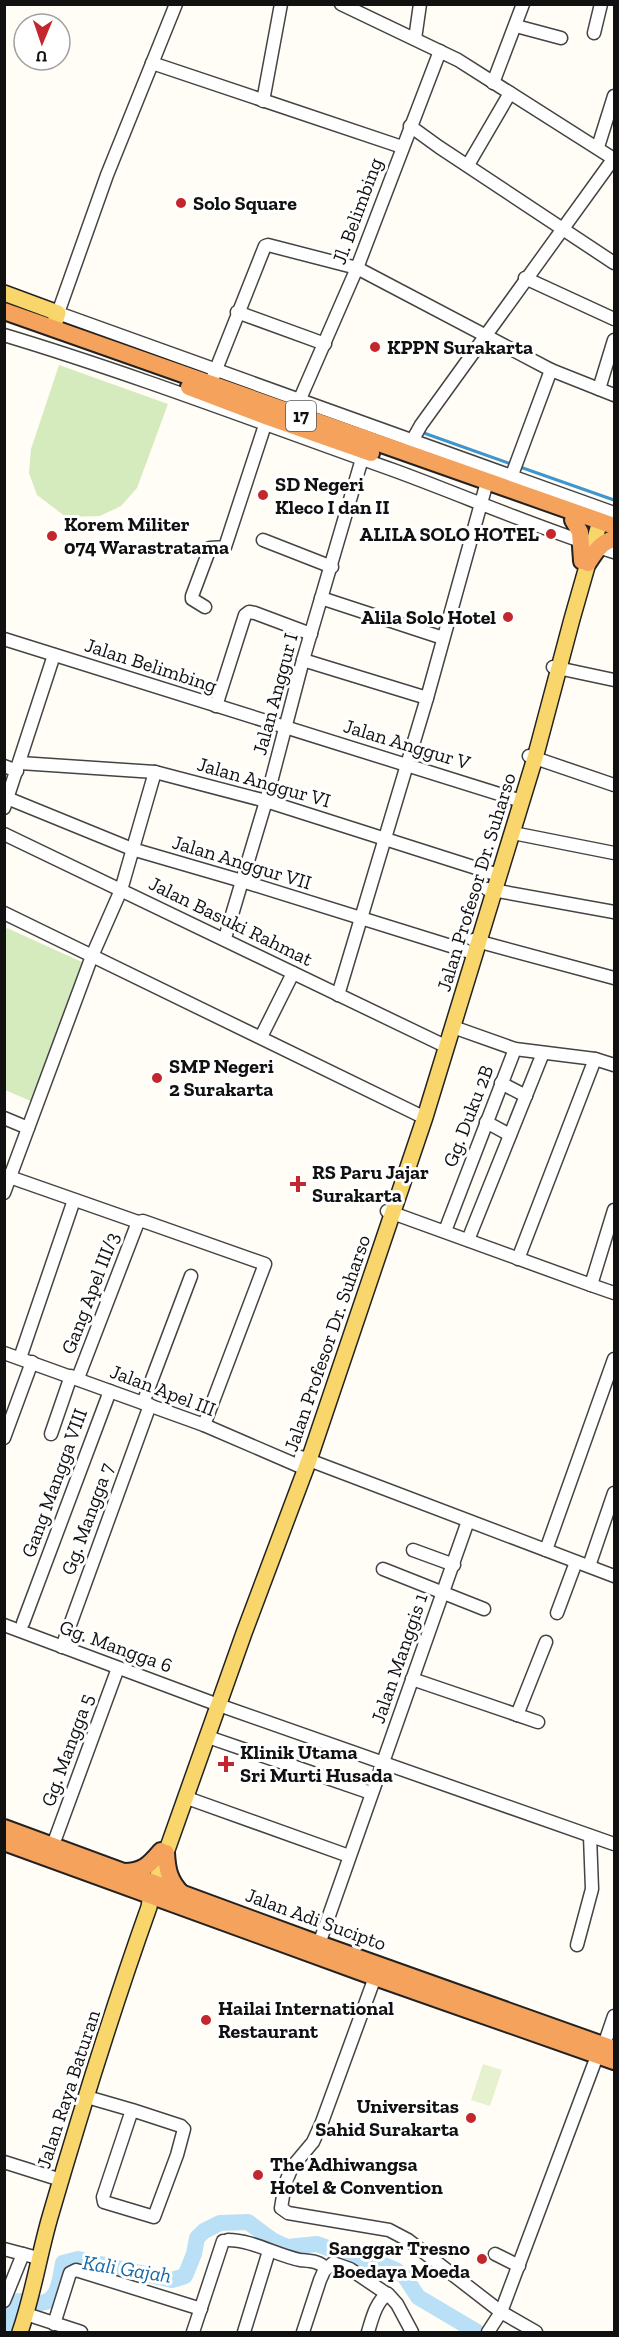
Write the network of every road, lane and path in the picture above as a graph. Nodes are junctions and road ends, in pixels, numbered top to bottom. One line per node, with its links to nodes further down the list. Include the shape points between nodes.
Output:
1 (176, 4): 12 (street)
2 (280, 4): 16 (street)
3 (340, 4): 10 (street)
4 (420, 4): 10 (street)
5 (524, 4): 7 (street)
6 (601, 4): 8 (street)
7 (516, 26): 9 (street); 13 (street)
8 (594, 33)
9 (561, 38)
10 (415, 39): 11 (street)
11 (440, 51): 13 (street); 17 (street, Jl. Belimbing)
12 (152, 63): 16 (street); 28 (street)
13 (493, 83): 14 (street)
14 (510, 93): 19 (street); 21 (street)
15 (615, 96): 19 (street)
16 (262, 101): 18 (street)
17 (410, 126): 18 (street, Jl. Belimbing); 21 (street)
18 (402, 147): 24 (street, Jl. Belimbing)
19 (598, 147): 20 (street)
20 (614, 158): 22 (street)
21 (468, 165): 22 (street)
22 (564, 228): 23 (street); 25 (street)
23 (615, 263)
24 (357, 268): 29 (street, via 266,245); 33 (street); 35 (street, Jl. Belimbing)
25 (525, 278): 30 (street); 33 (street)
26 (4, 293): 28 (main road)
27 (4, 310): 28 (highway, 17)
28 (58, 310): 36 (highway, 17)
29 (237, 312): 35 (street); 36 (street)
30 (615, 319)
31 (4, 322): 42 (highway, 17)
32 (4, 335): 41 (street, via 60,351)
33 (485, 336): 37 (street); 43 (street)
34 (615, 340): 38 (street)
35 (325, 344): 40 (street, Jl. Belimbing)
36 (216, 368): 40 (highway, 17)
37 (552, 370): 38 (street); 44 (street)
38 (599, 389): 39 (street)
39 (615, 395)
40 (300, 398): 42 (highway, 17)
41 (266, 425): 42 (street); 52 (street, via 225,547 210,548 192,596)
42 (358, 446): 43 (highway, 17); 43 (highway, 17, via 379,461); 50 (street, Jalan Anggur I)
43 (408, 448): 44 (highway, 17); 45 (highway, 17)
44 (512, 473): 46 (highway, 17)
45 (483, 497): 46 (street); 46 (highway, 17, via 573,520); 54 (street)
46 (598, 534): 47 (highway, 17); 49 (highway)
47 (615, 537)
48 (263, 540): 50 (street)
49 (585, 562): 58 (main road, Jalan Profesor Dr. Suharso)
50 (332, 567): 51 (street, Jalan Anggur I)
51 (321, 598): 53 (street, Jalan Anggur I); 54 (street)
52 (205, 607)
53 (311, 634): 57 (street, Jalan Anggur I); 61 (street, via 255,613 245,615)
54 (443, 638): 60 (street)
55 (4, 639): 56 (street, Jalan Belimbing)
56 (54, 655): 61 (street, Jalan Belimbing); 66 (street)
57 (303, 660): 60 (street); 62 (street, Jalan Anggur I)
58 (557, 668): 59 (street); 63 (main road, Jalan Profesor Dr. Suharso)
59 (615, 680)
60 (426, 698): 64 (street)
61 (216, 706): 62 (street, Jalan Belimbing)
62 (286, 728): 64 (street, Jalan Anggur V); 70 (street, Jalan Anggur I)
63 (532, 757): 68 (street); 69 (main road, Jalan Profesor Dr. Suharso); 72 (main road, Jalan Profesor Dr. Suharso)
64 (406, 764): 69 (street, Jalan Anggur V); 74 (street)
65 (4, 766): 66 (street, Jalan Anggur VI)
66 (18, 767): 67 (street, Jalan Anggur VI); 71 (street)
67 (155, 771): 70 (street, Jalan Anggur VI); 75 (street)
68 (615, 785)
69 (515, 799): 77 (main road, Jalan Profesor Dr. Suharso)
70 (266, 801): 74 (street, Jalan Anggur VI); 78 (street, Jalan Anggur I)
71 (6, 803): 75 (street, Jalan Anggur VII)
72 (513, 833): 76 (street); 79 (main road, Jalan Profesor Dr. Suharso)
73 (4, 834): 80 (street, Jalan Basuki Rahmat)
74 (384, 840): 77 (street, Jalan Anggur VI); 83 (street)
75 (132, 849): 78 (street, Jalan Anggur VII); 80 (street)
76 (615, 853)
77 (492, 873): 79 (main road, Jalan Profesor Dr. Suharso)
78 (242, 881): 83 (street, Jalan Anggur VII); 84 (street, Jalan Anggur I)
79 (491, 889): 81 (street); 85 (main road, Jalan Profesor Dr. Suharso)
80 (121, 890): 84 (street, Jalan Basuki Rahmat); 86 (street)
81 (615, 912)
82 (5, 914): 86 (street)
83 (362, 918): 85 (street, Jalan Anggur VII); 89 (street)
84 (225, 938): 87 (street, Jalan Basuki Rahmat)
85 (474, 945): 88 (street, Jalan Anggur VII); 90 (main road, Jalan Profesor Dr. Suharso)
86 (92, 956): 91 (street); 102 (street)
87 (293, 973): 89 (street, Jalan Basuki Rahmat); 91 (street)
88 (615, 978)
89 (338, 995): 92 (street, Jalan Basuki Rahmat)
90 (450, 1026): 92 (main road, Jalan Profesor Dr. Suharso); 93 (street)
91 (261, 1037): 99 (street)
92 (444, 1045): 99 (main road, Jalan Profesor Dr. Suharso); 108 (main road, Jalan Profesor Dr. Suharso)
93 (515, 1049): 94 (street); 97 (street, Gg. Duku 2B)
94 (543, 1053): 95 (street); 98 (street)
95 (595, 1059): 96 (street); 112 (street)
96 (615, 1065)
97 (501, 1083): 98 (street); 101 (street, Gg. Duku 2B)
98 (526, 1096): 103 (street)
99 (419, 1115): 108 (main road, Jalan Profesor Dr. Suharso)
100 (4, 1118): 102 (street)
101 (486, 1122): 103 (street); 110 (street, Gg. Duku 2B)
102 (28, 1128): 104 (street)
103 (510, 1135): 111 (street)
104 (8, 1176): 105 (street); 106 (street)
105 (4, 1193)
106 (74, 1200): 109 (street); 117 (street)
107 (615, 1210): 114 (street)
108 (390, 1212): 110 (street); 126 (main road, Jalan Profesor Dr. Suharso)
109 (138, 1222): 120 (street, Gang Apel III/3); 123 (street, via 265,1264)
110 (445, 1231): 111 (street)
111 (468, 1240): 112 (street)
112 (518, 1259): 114 (street)
113 (191, 1276): 122 (street, Gg. Mangga 7)
114 (591, 1285): 115 (street)
115 (615, 1293)
116 (4, 1353): 117 (street, Jalan Apel III)
117 (20, 1358): 119 (street, Jalan Apel III)
118 (615, 1359): 130 (street)
119 (32, 1362): 120 (street, Jalan Apel III); 125 (street)
120 (74, 1377): 121 (street, Jalan Apel III); 124 (street, Gang Apel III/3)
121 (110, 1391): 122 (street, Jalan Apel III); 139 (street, Gang Mangga VIII)
122 (146, 1404): 123 (street, Jalan Apel III); 142 (street, Gg. Mangga 7)
123 (204, 1425): 126 (street, Jalan Apel III)
124 (51, 1434)
125 (4, 1438)
126 (303, 1463): 128 (street, Jalan Apel III); 145 (main road, Jalan Profesor Dr. Suharso)
127 (615, 1493): 133 (street)
128 (468, 1521): 130 (street, Jalan Apel III); 132 (street, Jalan Manggis 1)
129 (413, 1550): 132 (street)
130 (546, 1550): 131 (street, Jalan Apel III)
131 (576, 1562): 133 (street, Jalan Apel III); 138 (street)
132 (454, 1564): 136 (street, Jalan Manggis 1)
133 (589, 1566): 135 (street, Jalan Apel III)
134 (383, 1569): 136 (street)
135 (615, 1576)
136 (443, 1592): 137 (street); 144 (street, Jalan Manggis 1)
137 (484, 1609)
138 (557, 1613)
139 (23, 1623)
140 (4, 1625): 142 (street, Gg. Mangga 6)
141 (546, 1642): 146 (street)
142 (62, 1647): 143 (street, Gg. Mangga 6)
143 (118, 1668): 145 (street, Gg. Mangga 6); 156 (street, Gg. Mangga 5)
144 (412, 1679): 146 (street); 149 (street, Jalan Manggis 1)
145 (216, 1704): 148 (main road, Jalan Profesor Dr. Suharso); 149 (street, Gg. Mangga 6); 157 (main road, Jalan Profesor Dr. Suharso)
146 (517, 1715): 147 (street)
147 (538, 1722)
148 (208, 1737): 150 (street); 151 (main road, Jalan Profesor Dr. Suharso)
149 (383, 1762): 150 (street, Jalan Manggis 1); 153 (street, Gg. Mangga 6)
150 (371, 1793): 158 (street, Jalan Manggis 1)
151 (187, 1798): 157 (main road, Jalan Profesor Dr. Suharso); 158 (street)
152 (4, 1828): 156 (highway, Jalan Adi Sucipto)
153 (590, 1836): 155 (street, Gg. Mangga 6); 163 (street, via 592,1889)
154 (4, 1842): 160 (highway, Jalan Adi Sucipto)
155 (615, 1844)
156 (53, 1845): 159 (highway, Jalan Adi Sucipto)
157 (163, 1852): 159 (highway, via 138,1872); 160 (main road, Jalan Profesor Dr. Suharso); 161 (highway, via 171,1882)
158 (349, 1856): 162 (street, Jalan Manggis 1)
159 (123, 1872): 160 (highway, Jalan Adi Sucipto)
160 (150, 1892): 161 (highway, Jalan Adi Sucipto); 164 (highway, Jalan Adi Sucipto); 168 (main road, Jalan Raya Baturan)
161 (181, 1893): 162 (highway, Jalan Adi Sucipto)
162 (319, 1944): 166 (highway, Jalan Adi Sucipto)
163 (577, 1945)
164 (375, 1977): 166 (highway, Jalan Adi Sucipto); 182 (street, via 322,2122 313,2142 292,2168 281,2208 288,2213 392,2231)
165 (615, 2016): 166 (street)
166 (605, 2050): 167 (highway, Jalan Adi Sucipto); 176 (street)
167 (615, 2061)
168 (87, 2097): 169 (street); 171 (main road, Jalan Raya Baturan)
169 (132, 2110): 169 (street, via 103,2199 105,2203 154,2217 184,2129)
170 (4, 2162): 171 (street)
171 (61, 2180): 175 (main road, Jalan Raya Baturan)
172 (4, 2249): 175 (street)
173 (269, 2252): 177 (street, via 321,2264); 181 (street, via 242,2241 225,2241); 187 (street)
174 (495, 2254): 176 (street)
175 (30, 2256): 179 (street); 180 (main road, Jalan Raya Baturan)
176 (519, 2266): 182 (street)
177 (326, 2269): 178 (street, via 338,2263); 188 (street)
178 (387, 2294): 189 (street, via 376,2308); 190 (street)
179 (4, 2301)
180 (29, 2306): 183 (street); 184 (main road, Jalan Raya Baturan)
181 (201, 2309): 183 (street, via 76,2270 70,2273); 186 (street)
182 (501, 2312): 191 (street); 192 (street)
183 (54, 2324): 185 (street)
184 (20, 2332)
185 (81, 2332)
186 (193, 2332)
187 (244, 2332)
188 (303, 2332)
189 (368, 2332)
190 (412, 2332)
191 (488, 2332)
192 (536, 2332)

